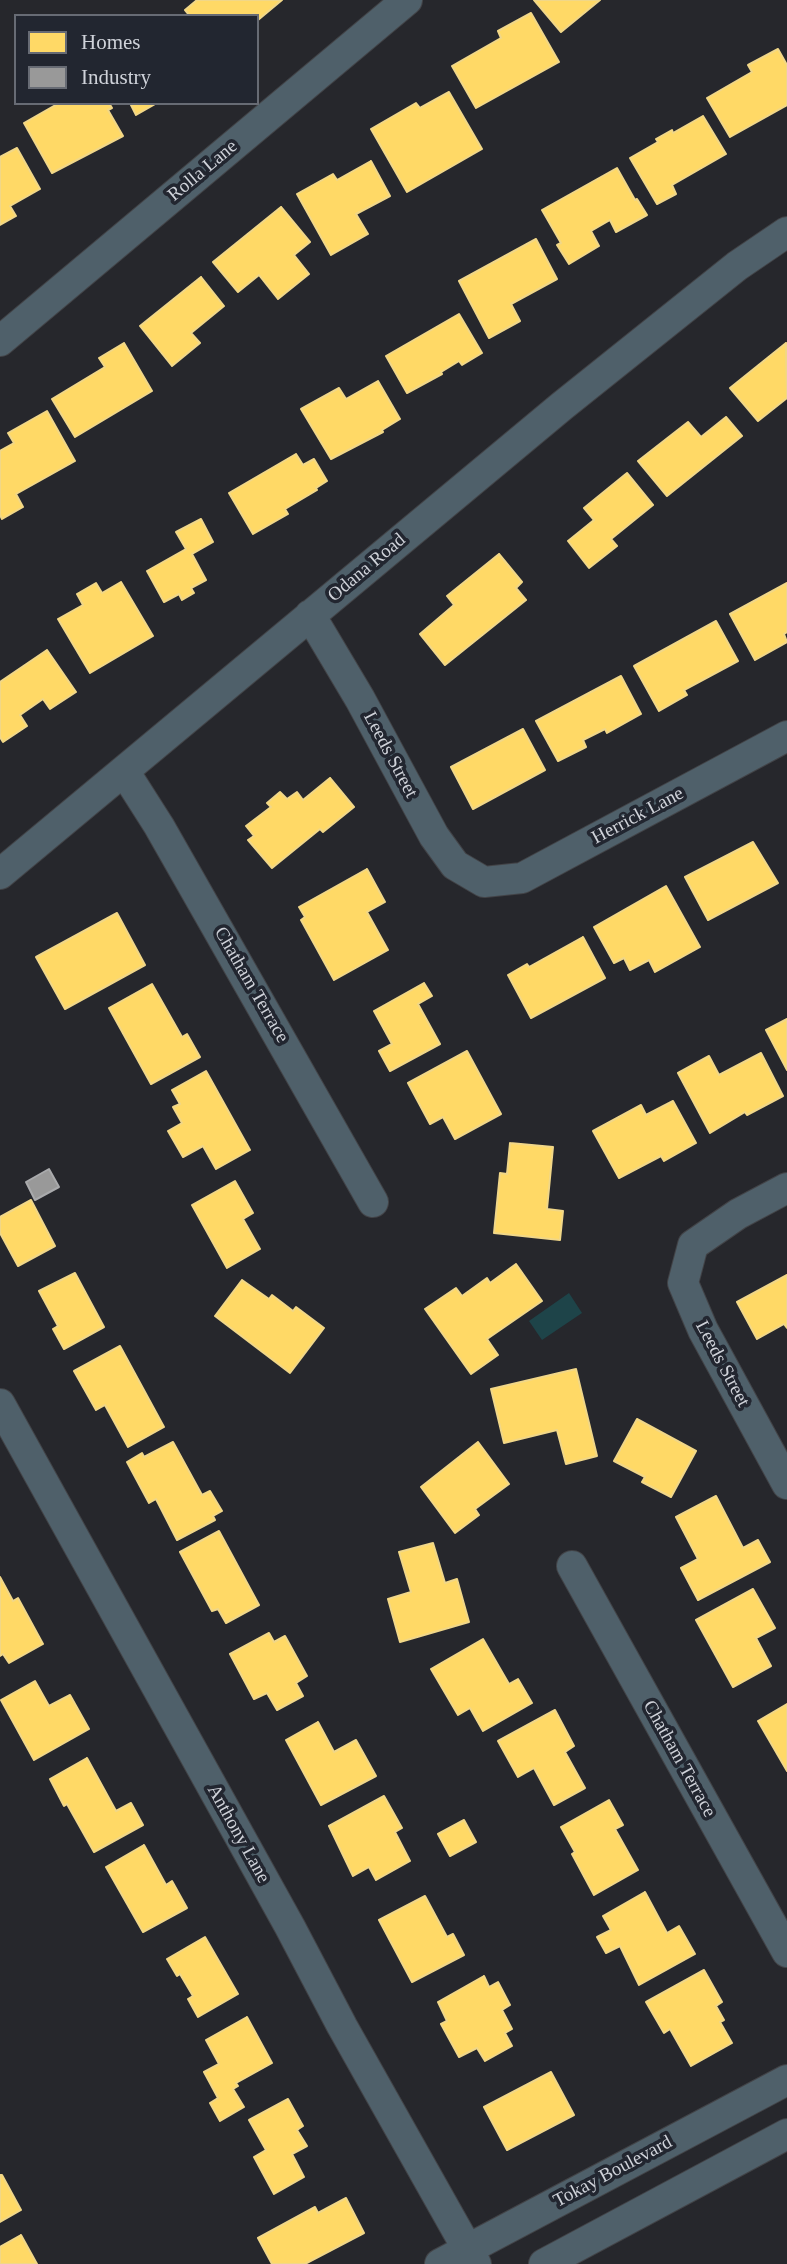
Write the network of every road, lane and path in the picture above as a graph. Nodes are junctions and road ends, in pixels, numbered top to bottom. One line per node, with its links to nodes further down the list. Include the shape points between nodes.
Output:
1 (407, 0): 5 (street, Rolla Lane)
2 (787, 211): 4 (street, Odana Road)
3 (787, 232): 4 (street, Odana Road)
4 (737, 266): 6 (street, Odana Road)
5 (0, 341)
6 (310, 615): 8 (street, Odana Road); 10 (street, Leeds Street, via 434,836 455,865)
7 (787, 736): 10 (street, Herrick Lane, via 522,878)
8 (124, 771): 9 (street, Odana Road); 12 (street, Chatham Terrace)
9 (0, 874)
10 (484, 881)
11 (787, 1188): 14 (street, Leeds Street, via 693,1245 683,1283 703,1330)
12 (373, 1202)
13 (0, 1404): 19 (street, Anthony Lane)
14 (787, 1484)
15 (572, 1566): 16 (street, Chatham Terrace)
16 (787, 1952)
17 (775, 2087): 18 (street); 19 (street, Tokay Boulevard)
18 (786, 2136): 21 (street)
19 (472, 2256): 20 (street, Tokay Boulevard)
20 (439, 2264)
21 (544, 2264)

